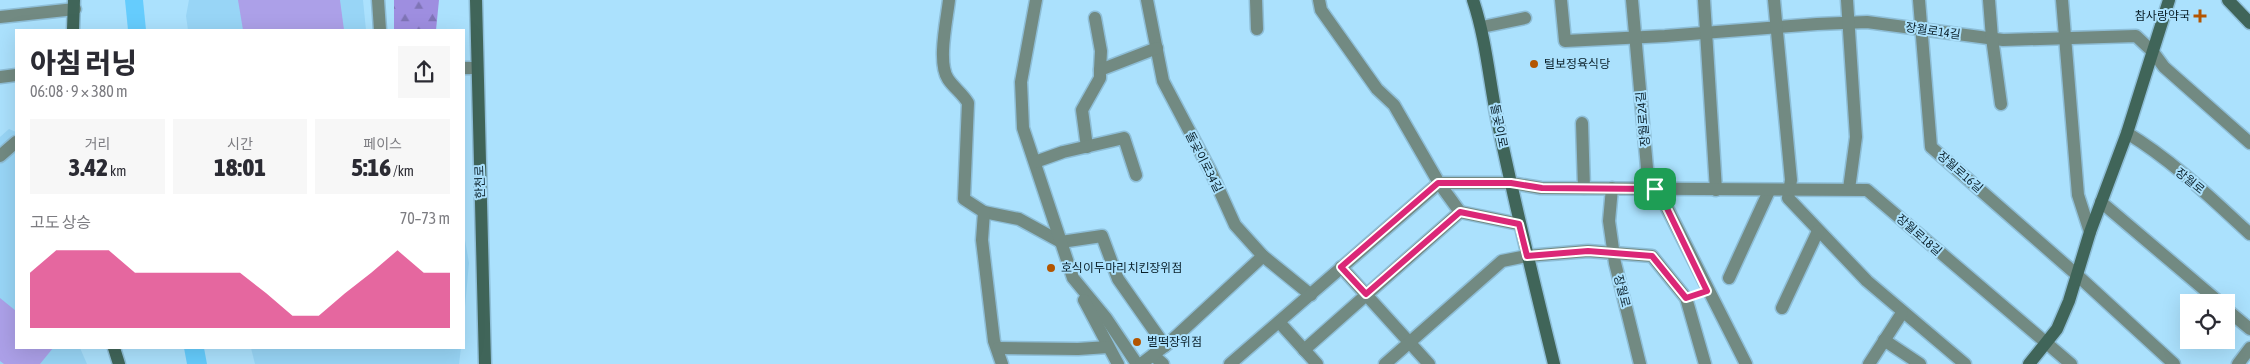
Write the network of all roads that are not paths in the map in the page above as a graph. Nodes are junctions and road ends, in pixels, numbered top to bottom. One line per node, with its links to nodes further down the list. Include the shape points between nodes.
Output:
1 (378, 0): 28 (street)
2 (476, 0): 38 (main road, 한천로)
3 (949, 0): 61 (street, via 943,63 948,78 968,103 964,199)
4 (1036, 0): 49 (street, via 1021,82 1023,128)
5 (1148, 0): 35 (street, 돌곶이로34길)
6 (1256, 0): 29 (street)
7 (1319, 0): 51 (street, via 1321,10 1361,67 1394,105)
8 (1474, 0): 25 (main road, 돌곶이로)
9 (1561, 0): 32 (street, 장월로14길, via 1565,41)
10 (1632, 0): 32 (street, 장월로24길)
11 (1704, 0): 31 (street)
12 (1774, 0): 26 (street)
13 (1846, 0): 23 (street)
14 (1919, 0): 30 (street, 장월로16길)
15 (1989, 0): 33 (street)
16 (2062, 0): 34 (street)
17 (2169, 0): 36 (main road)
18 (2228, 0): 24 (main road)
19 (74, 4): 20 (street); 27 (main road)
20 (0, 17)
21 (1095, 18): 39 (street)
22 (1525, 18): 25 (street)
23 (1848, 22): 26 (street, 장월로14길); 30 (street, 장월로14길); 56 (street, via 1856,137)
24 (2250, 23)
25 (1482, 27): 52 (main road, 돌곶이로, via 1496,117)
26 (1776, 27): 31 (street, 장월로14길); 59 (street, via 1790,180)
27 (74, 29)
28 (380, 29)
29 (1258, 29)
30 (1922, 29): 33 (street, 장월로14길); 72 (street, 장월로16길, via 1931,147)
31 (1707, 33): 32 (street, 장월로14길); 57 (street)
32 (1636, 38): 55 (street, 장월로24길, via 1648,179)
33 (1992, 38): 34 (street, 장월로14길); 42 (street)
34 (2065, 38): 36 (street, 장월로14길, via 2136,36); 65 (street, via 2078,195)
35 (1157, 48): 39 (street); 69 (street, 돌곶이로34길, via 1163,81 1236,225)
36 (2153, 52): 44 (main road); 46 (street, via 2164,67)
37 (465, 68): 38 (street)
38 (477, 68): 96 (main road, 한천로)
39 (1100, 70): 47 (street, via 1100,78 1082,110)
40 (15, 75): 41 (street)
41 (0, 77)
42 (2002, 104)
43 (1582, 123): 53 (street)
44 (2127, 133): 60 (main road); 66 (street, 장월로, via 2181,173)
45 (15, 143): 48 (street)
46 (2250, 143)
47 (1087, 147): 49 (street); 50 (street, via 1124,138)
48 (0, 156)
49 (1035, 162): 67 (street)
50 (1136, 175)
51 (1438, 183): 52 (street); 62 (street); 71 (street)
52 (1511, 183): 53 (street, 장월로18길, via 1542,188); 63 (main road, 돌곶이로)
53 (1584, 188): 54 (street, 장월로18길)
54 (1612, 188): 55 (street, 장월로18길); 68 (street, 장월로, via 1609,221)
55 (1655, 189): 57 (street, 장월로18길); 75 (street, 장월로24길)
56 (1849, 189): 59 (street, 장월로18길); 87 (street, 장월로18길, via 1867,190)
57 (1716, 190): 58 (street, 장월로18길)
58 (1769, 191): 59 (street, 장월로18길); 74 (street)
59 (1788, 191): 64 (street, via 1788,198)
60 (2101, 202): 65 (main road); 77 (street)
61 (984, 212): 67 (street, via 1019,219); 90 (street, via 982,240 994,341)
62 (1460, 212): 63 (street); 76 (street)
63 (1519, 224): 70 (main road, 돌곶이로)
64 (1818, 231): 80 (street); 81 (street)
65 (2090, 232): 72 (main road)
66 (2250, 234)
67 (1061, 242): 73 (street); 88 (street, via 1102,236 1118,280)
68 (1614, 252): 70 (street); 79 (street, via 1652,256); 107 (street, 장월로)
69 (1264, 256): 78 (street, 돌곶이로34길); 88 (street)
70 (1527, 256): 86 (street, via 1502,261); 106 (main road, 돌곶이로)
71 (1341, 267): 76 (street); 78 (street)
72 (2077, 275): 87 (main road, via 2057,329); 115 (street)
73 (1073, 278): 89 (street); 99 (street, via 1106,318)
74 (1730, 278)
75 (1707, 291): 79 (street); 109 (street, 장월로24길)
76 (1366, 294): 86 (street); 93 (street)
77 (2210, 294)
78 (1311, 295): 83 (street)
79 (1686, 298): 108 (street)
80 (1782, 308)
81 (1902, 312): 85 (street); 112 (street)
82 (2235, 316): 84 (street)
83 (1279, 322): 93 (street); 102 (street)
84 (2250, 329)
85 (1884, 340): 110 (street); 111 (street)
86 (1410, 342): 104 (street); 105 (street)
87 (2046, 343): 113 (main road); 114 (street, 장월로18길)
88 (1165, 346): 94 (street)
89 (1108, 347): 90 (street); 98 (street)
90 (998, 348): 97 (street)
91 (2250, 348): 116 (street)
92 (114, 349): 95 (main road)
93 (1304, 350): 103 (street)
94 (1153, 355): 100 (street); 101 (street)
95 (118, 364)
96 (485, 364)
97 (1002, 364)
98 (1118, 364)
99 (1136, 364)
100 (1141, 364)
101 (1163, 364)
102 (1230, 364)
103 (1316, 364)
104 (1385, 364)
105 (1429, 364)
106 (1554, 364)
107 (1640, 364)
108 (1705, 364)
109 (1746, 364)
110 (1869, 364)
111 (1920, 364)
112 (1965, 364)
113 (2030, 364)
114 (2071, 364)
115 (2174, 364)
116 (2239, 364)

